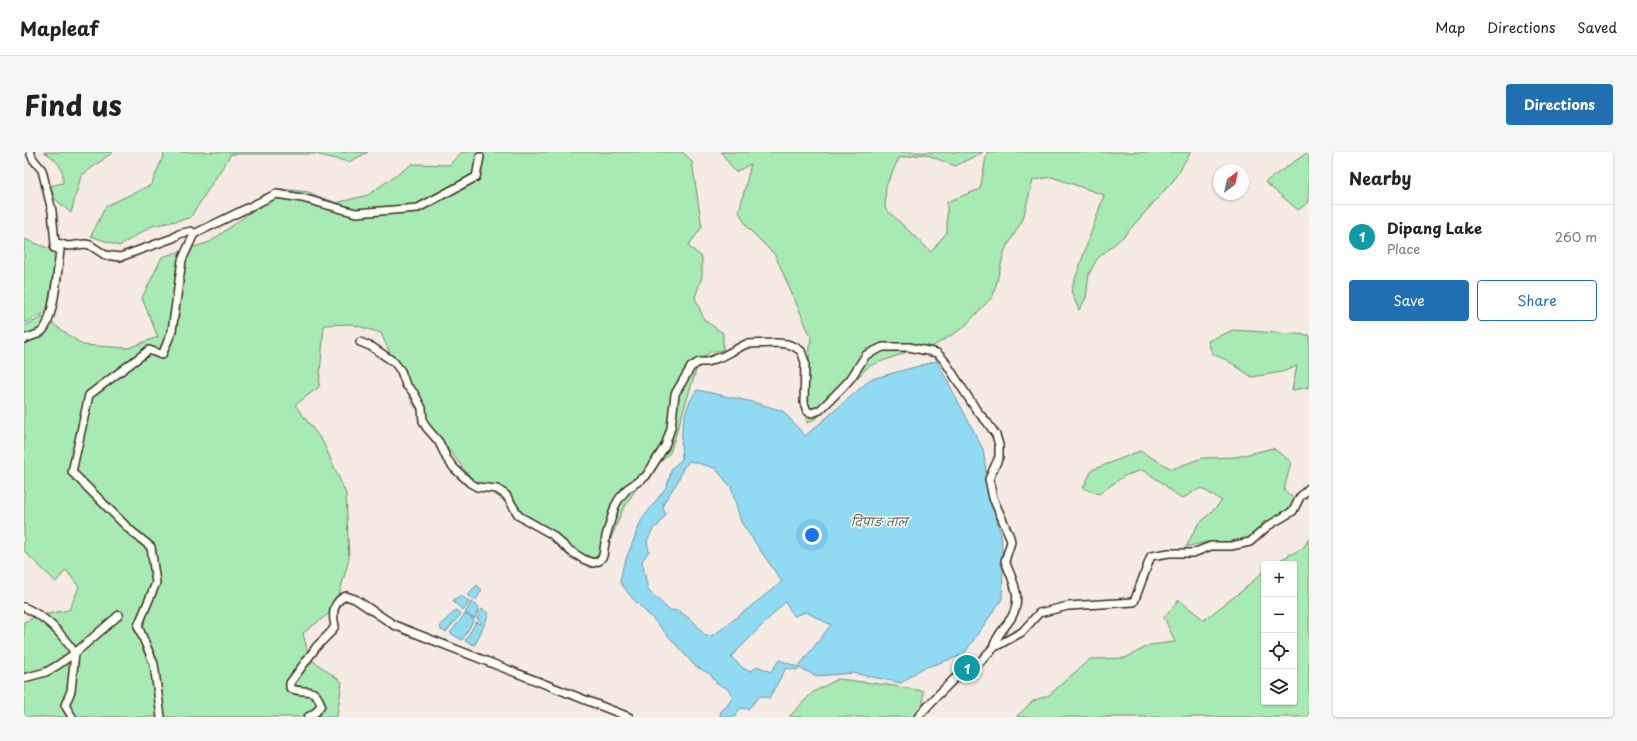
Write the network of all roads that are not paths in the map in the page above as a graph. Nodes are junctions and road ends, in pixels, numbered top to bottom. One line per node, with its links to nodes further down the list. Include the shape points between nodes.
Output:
1 (30, 152): 4 (street, via 42,170 52,211)
2 (480, 157): 3 (street, via 476,177 418,208 356,213 302,198 276,194)
3 (194, 234): 4 (street, via 191,231 179,234 120,257 105,255 90,245); 14 (street, via 182,260 172,330 162,355 149,350 88,395 72,472 130,530 151,547 156,583 138,626 154,664)
4 (55, 244): 5 (street, via 54,248 60,250 54,300 48,324 42,332)
5 (24, 339)
6 (360, 342): 10 (street, via 372,347 401,371 406,385 422,408 426,428 440,442 454,468 477,487 497,489 506,495 519,516 593,563 603,556 614,506 627,489 646,476 665,446 671,428 675,394 691,367 699,362 723,356 746,344 777,343 796,347 806,362 804,403 807,411 812,413 820,410 843,387 866,355 872,351 883,346 909,347 937,353 977,411 992,428 999,445 999,457 990,479 993,498 1011,542 1005,560 1013,578 1016,612 997,637)
7 (1309, 488): 10 (street, via 1300,497 1293,511 1268,526 1250,542 1231,546 1211,546 1193,553 1151,556 1134,602 1068,606 1039,613 1022,632)
8 (24, 607): 11 (street, via 38,613 61,633)
9 (119, 615): 11 (street)
10 (993, 648): 17 (street, via 980,662 954,679)
11 (75, 653): 12 (street, via 46,672); 13 (street, via 71,691 65,705)
12 (24, 678)
13 (72, 717)
14 (161, 717)
15 (308, 717): 16 (street, via 321,705 319,698 314,692 290,688 290,683 335,626 335,608 340,598 346,596 355,599 394,625)
16 (629, 717)
17 (918, 717)

